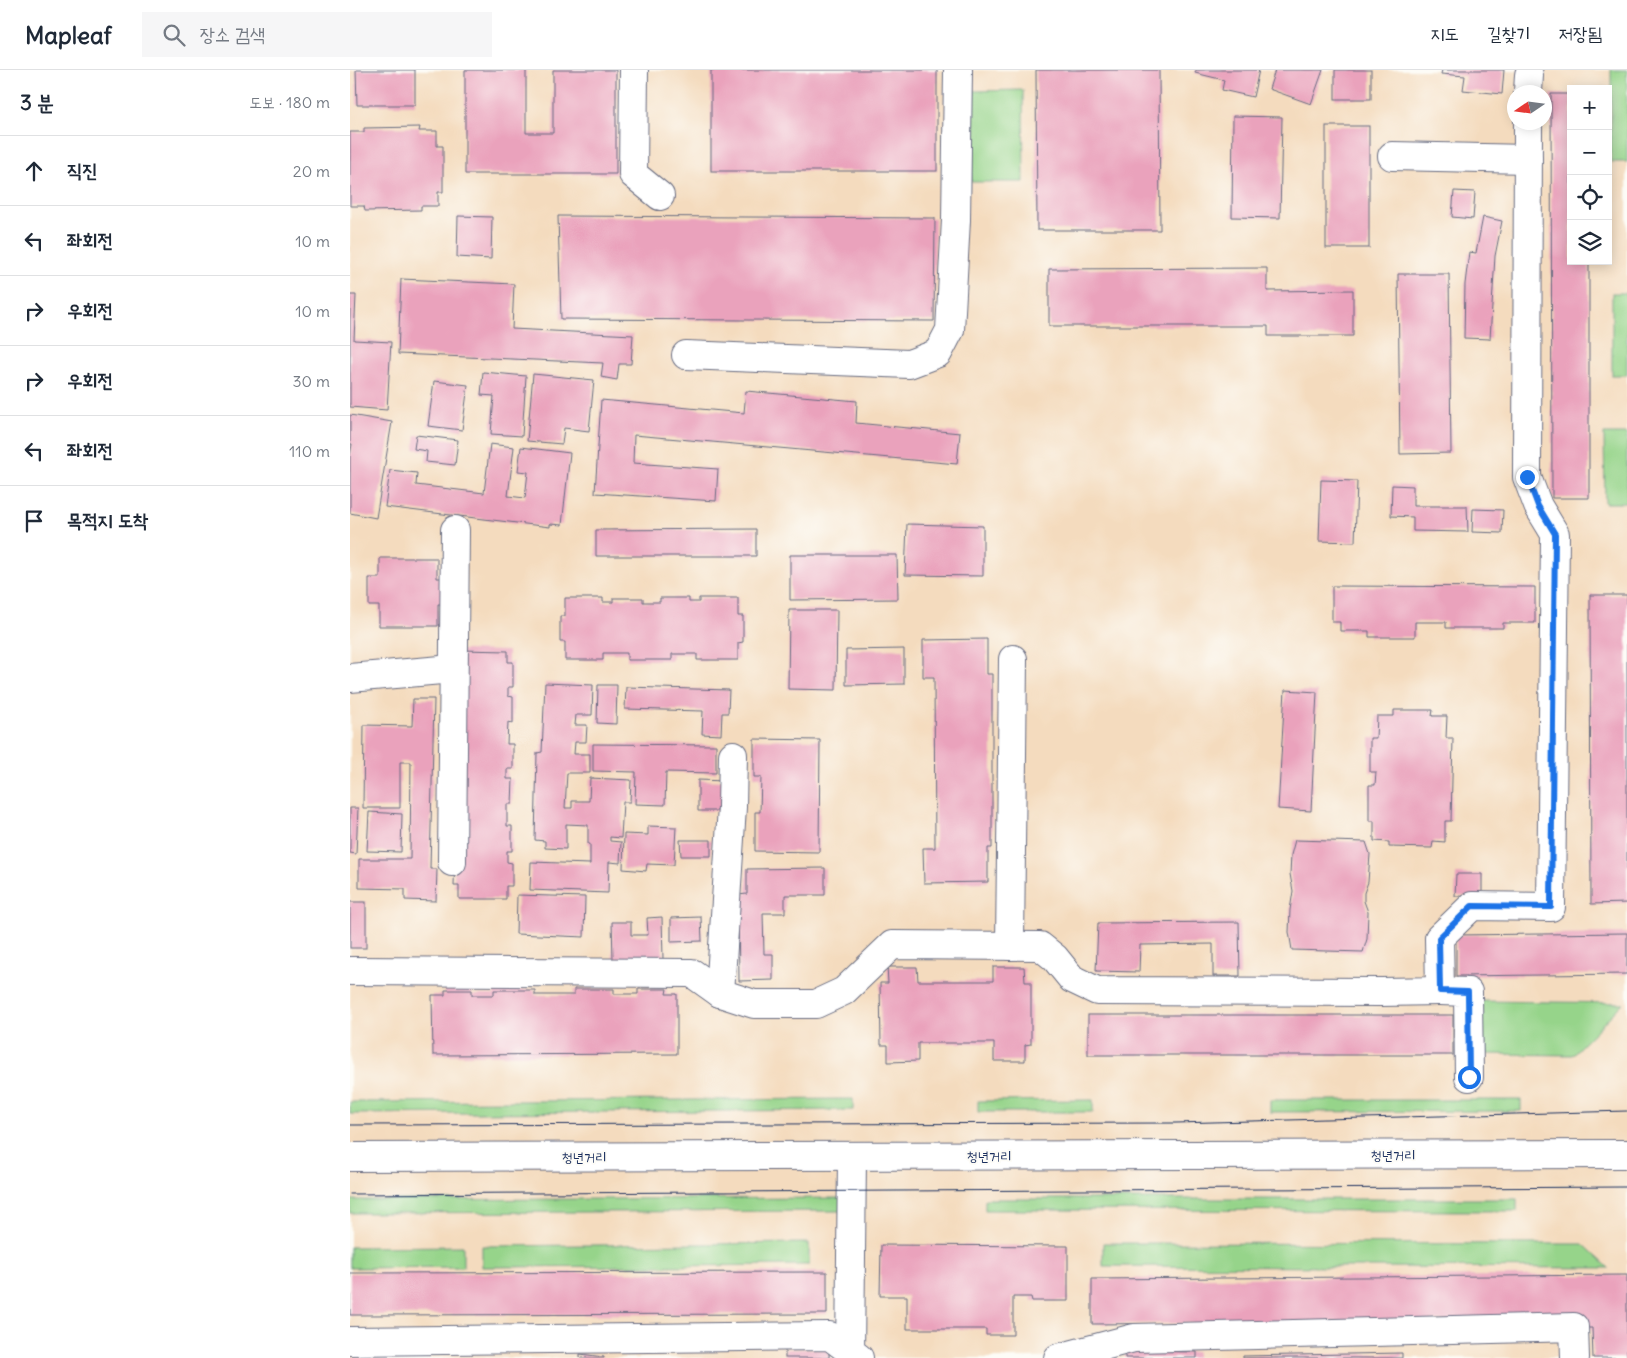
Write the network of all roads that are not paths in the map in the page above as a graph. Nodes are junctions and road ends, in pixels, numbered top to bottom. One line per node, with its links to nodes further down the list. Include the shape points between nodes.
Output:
1 (634, 70): 6 (street, via 633,174)
2 (958, 70): 7 (street, via 956,220 950,330 938,353 908,364)
3 (1528, 130): 5 (street)
4 (1392, 156): 5 (street)
5 (1528, 159): 16 (street, via 1527,477 1538,506 1555,534 1551,907 1472,906 1439,938)
6 (660, 196)
7 (686, 355)
8 (455, 530): 10 (street)
9 (1013, 659): 14 (street)
10 (453, 669): 11 (street); 13 (street)
11 (350, 678)
12 (733, 755): 17 (street)
13 (452, 862)
14 (1010, 946): 16 (street, via 1040,946 1072,979 1097,991); 17 (street, via 892,945 844,991 816,1004 754,1004)
15 (350, 971): 17 (street, via 692,973)
16 (1440, 991): 18 (street, via 1468,992)
17 (720, 993)
18 (1469, 1077)
19 (1627, 1154): 20 (street, 청년거리)
20 (852, 1156): 21 (street, 청년거리); 23 (street)
21 (350, 1157)
22 (350, 1341): 23 (street, via 830,1336)
23 (853, 1356)
24 (1058, 1358): 25 (street, via 1134,1338 1574,1327)
25 (1575, 1358)

